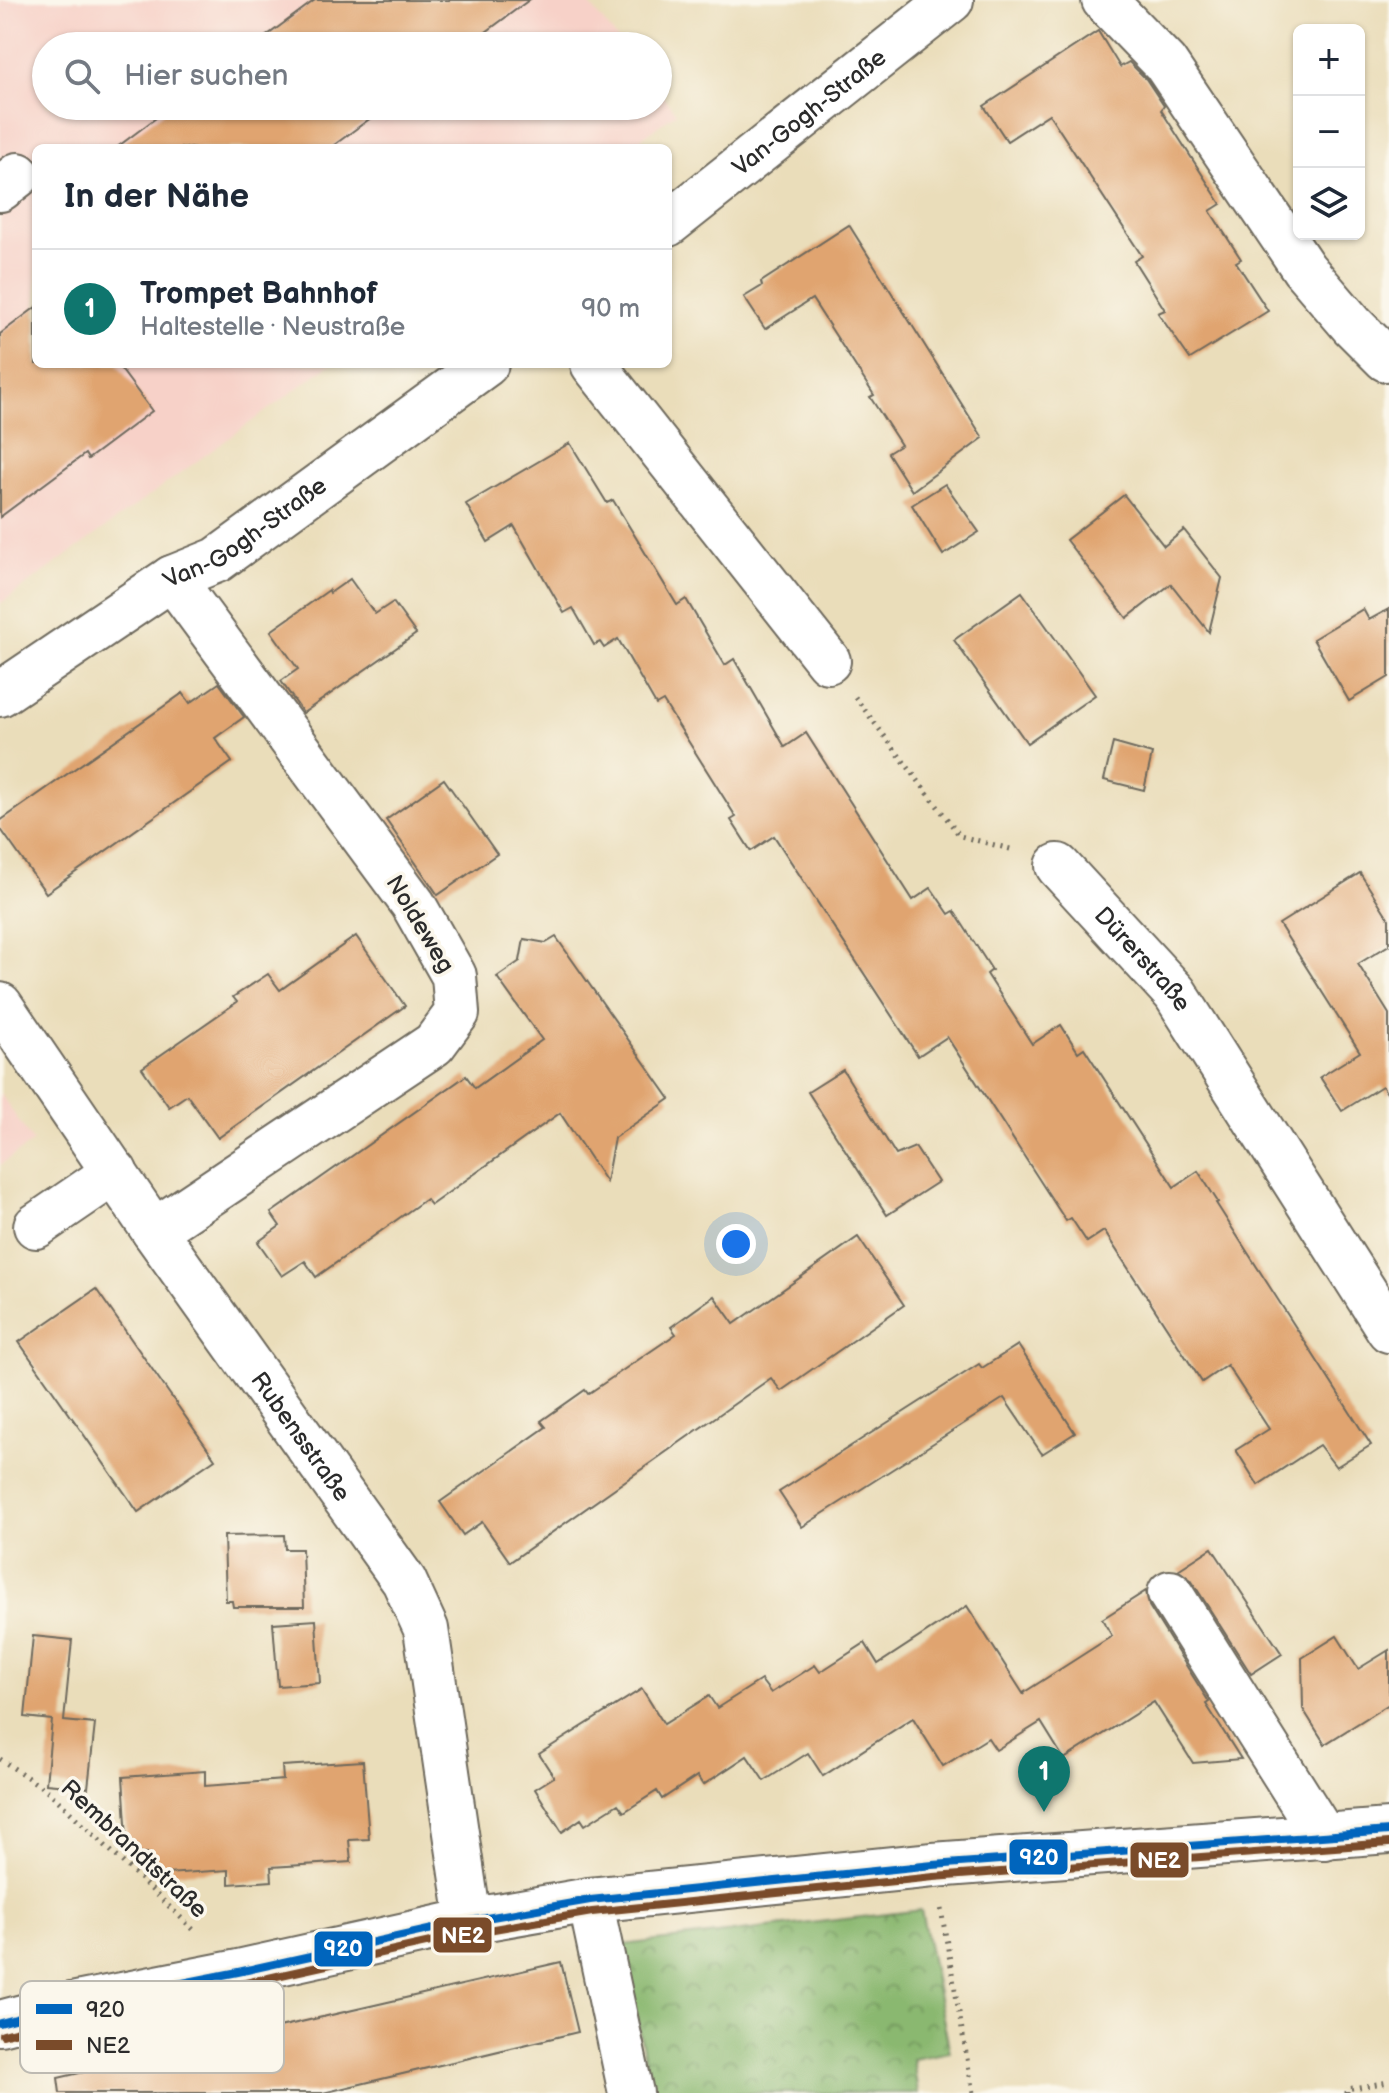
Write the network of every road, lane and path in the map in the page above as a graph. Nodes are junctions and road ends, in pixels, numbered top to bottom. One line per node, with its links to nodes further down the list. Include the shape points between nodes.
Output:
1 (1104, 0): 4 (street, via 1165,63 1304,269)
2 (942, 3): 3 (street, Van-Gogh-Straße)
3 (672, 221)
4 (1386, 359)
5 (481, 368): 7 (street, Van-Gogh-Straße, via 217,560)
6 (596, 368): 8 (street)
7 (172, 578): 9 (street, Van-Gogh-Straße); 14 (street, Noldeweg, via 413,904 454,976 457,1013 434,1044)
8 (828, 661): 10 (path, via 960,836)
9 (0, 694)
10 (1058, 866): 15 (street, Dürerstraße, via 1175,993)
11 (0, 1005): 12 (street, Rubensstraße)
12 (115, 1172): 13 (street); 14 (street, Rubensstraße)
13 (36, 1226)
14 (154, 1231): 22 (street, Rubensstraße, via 404,1581 426,1629)
15 (1389, 1330)
16 (1170, 1593): 19 (street)
17 (0, 1759): 23 (path, Rembrandtstraße, via 49,1792)
18 (1389, 1831): 19 (street)
19 (1324, 1837): 20 (street)
20 (933, 1865): 21 (street); 29 (path)
21 (590, 1900): 22 (street); 28 (street)
22 (469, 1921): 23 (street)
23 (238, 1972): 24 (street)
24 (192, 1981)
25 (20, 2018): 26 (street)
26 (0, 2023)
27 (1389, 2082): 30 (path)
28 (631, 2093)
29 (973, 2093)
30 (1347, 2093)

